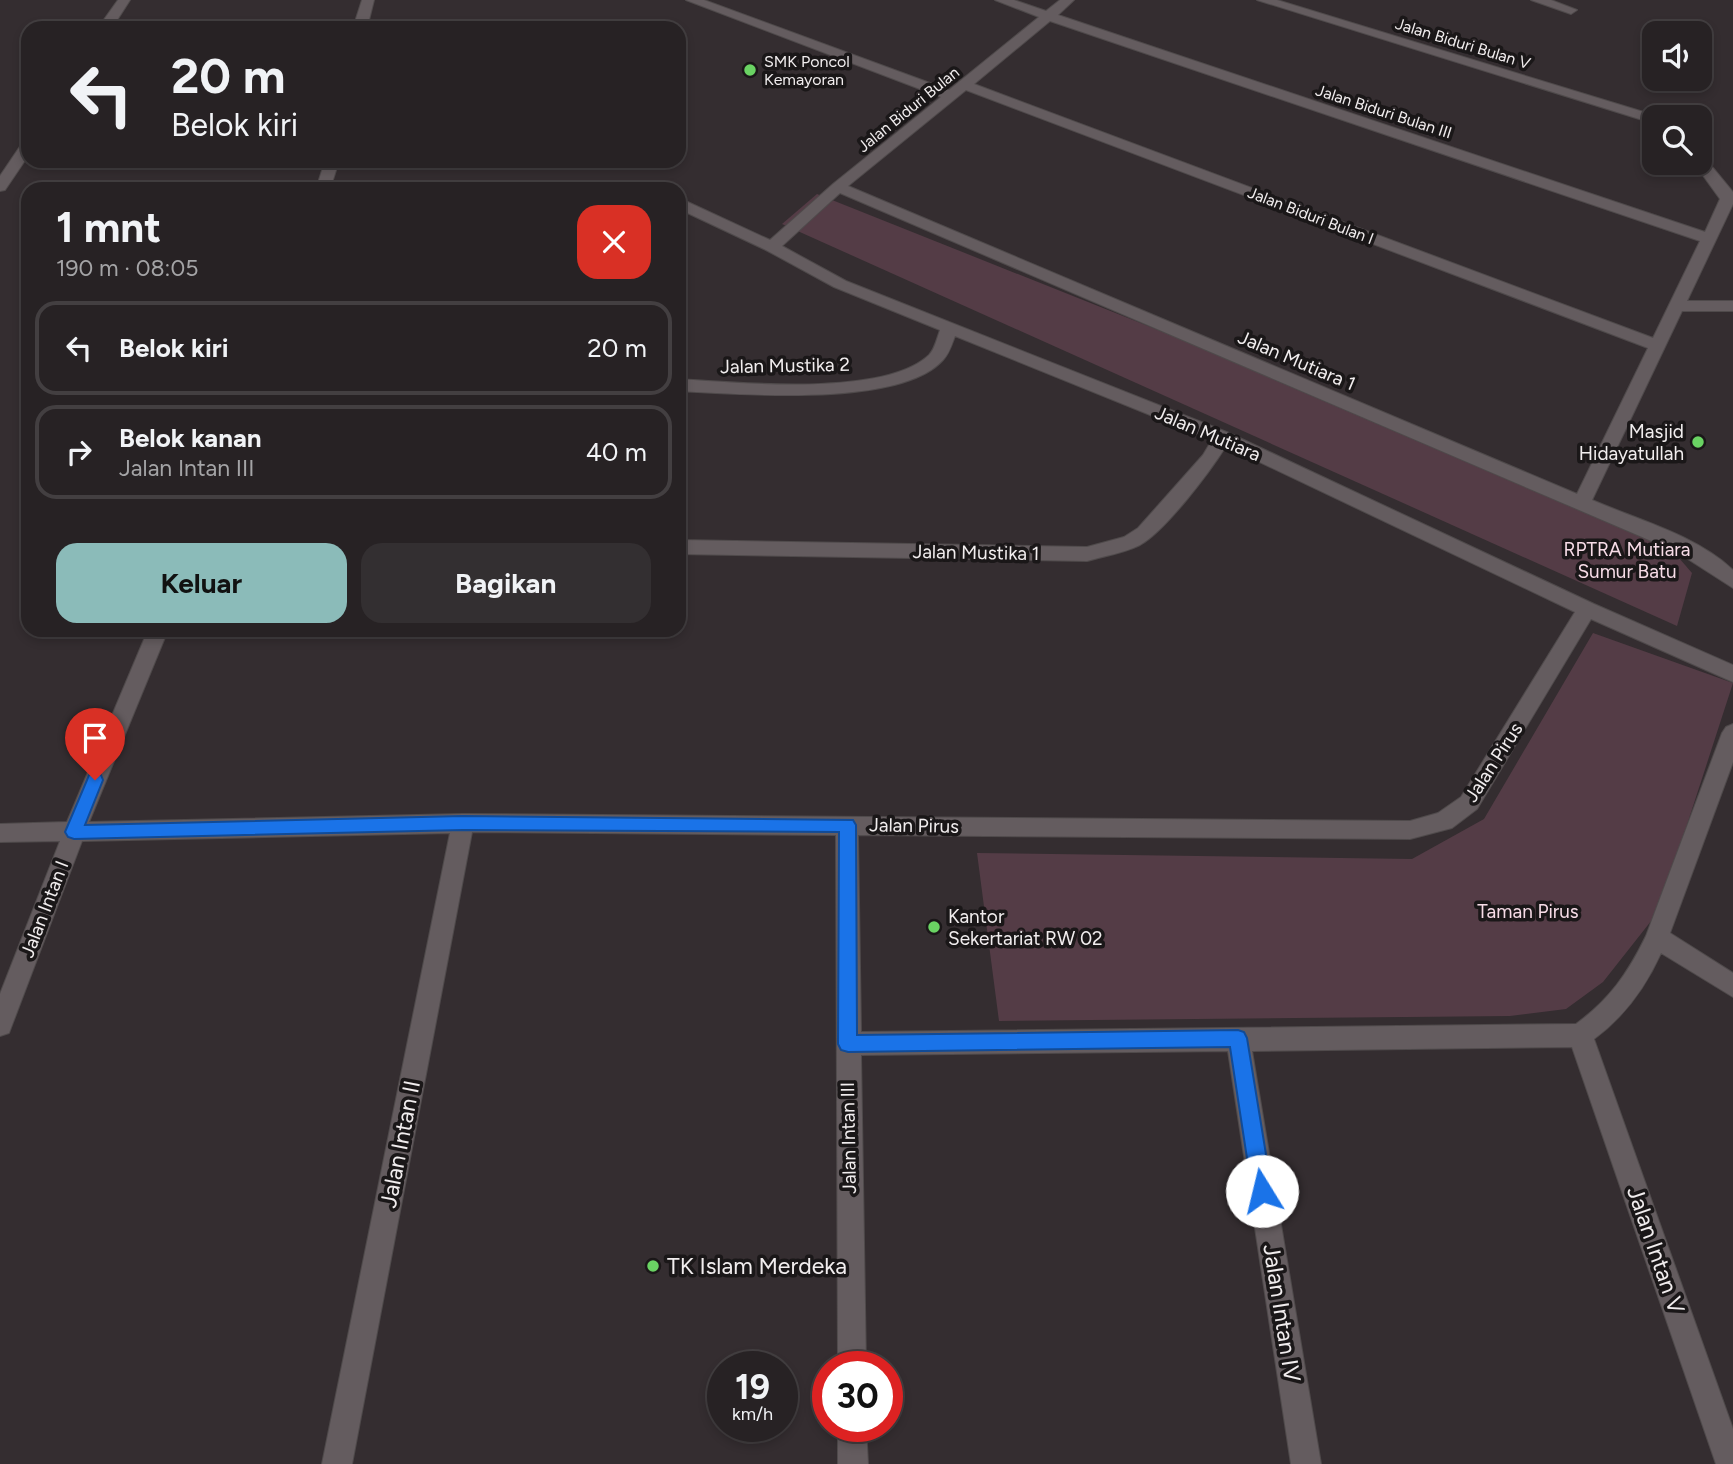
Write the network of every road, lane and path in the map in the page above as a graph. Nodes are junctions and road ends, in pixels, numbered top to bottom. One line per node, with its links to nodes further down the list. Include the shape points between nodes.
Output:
1 (124, 0): 10 (street)
2 (368, 0): 11 (street)
3 (692, 0): 13 (street)
4 (1001, 0): 9 (street, Jalan Biduri Bulan III)
5 (1068, 0): 9 (street, Jalan Biduri Bulan)
6 (1263, 0): 14 (street, Jalan Biduri Bulan V)
7 (1536, 0): 8 (street)
8 (1571, 10)
9 (1047, 17): 12 (street, Jalan Biduri Bulan); 20 (street, Jalan Biduri Bulan III)
10 (110, 21)
11 (362, 21)
12 (965, 85): 13 (street, Jalan Biduri Bulan); 25 (street, Jalan Biduri Bulan I)
13 (952, 96): 18 (street, Jalan Biduri Bulan)
14 (1642, 115)
15 (21, 156): 17 (street)
16 (1711, 175): 20 (street, via 1728,199)
17 (0, 187)
18 (838, 187): 21 (street, Jalan Biduri Bulan); 28 (street, Jalan Mutiara 1)
19 (686, 206): 21 (street, Jalan Mutiara)
20 (1710, 239): 22 (street)
21 (772, 247): 24 (street, Jalan Mutiara, via 840,284)
22 (1675, 306): 23 (street); 25 (street)
23 (1733, 306)
24 (950, 327): 26 (street, Jalan Mustika 2, via 936,358 898,377 876,382 821,388); 27 (street, Jalan Mutiara)
25 (1657, 346): 28 (street)
26 (686, 385)
27 (1223, 437): 29 (street, Jalan Mustika 1, via 1145,533 1087,554); 31 (street, Jalan Mutiara)
28 (1581, 504): 30 (street, Jalan Mutiara 1, via 1684,547)
29 (686, 547)
30 (1733, 581)
31 (1587, 609): 33 (street, Jalan Mutiara); 36 (street, Jalan Pirus, via 1469,803 1444,821 1410,830)
32 (155, 637): 37 (street, Jalan Intan I)
33 (1733, 674)
34 (1733, 733): 39 (street)
35 (463, 823): 36 (street, Jalan Pirus); 37 (street, Jalan Pirus); 47 (street, Jalan Intan II)
36 (848, 825): 44 (street, Jalan Intan III)
37 (74, 832): 38 (street, Jalan Pirus); 41 (street, Jalan Intan I)
38 (0, 833)
39 (1657, 937): 40 (street); 42 (street, via 1639,975 1609,1014)
40 (1733, 986)
41 (0, 1025)
42 (1580, 1035): 43 (street); 50 (street, Jalan Intan V)
43 (1238, 1038): 44 (street); 49 (street, Jalan Intan IV)
44 (848, 1044): 45 (street, Jalan Intan III)
45 (852, 1351)
46 (852, 1442): 48 (street)
47 (337, 1464)
48 (853, 1464)
49 (1306, 1464)
50 (1731, 1464)

